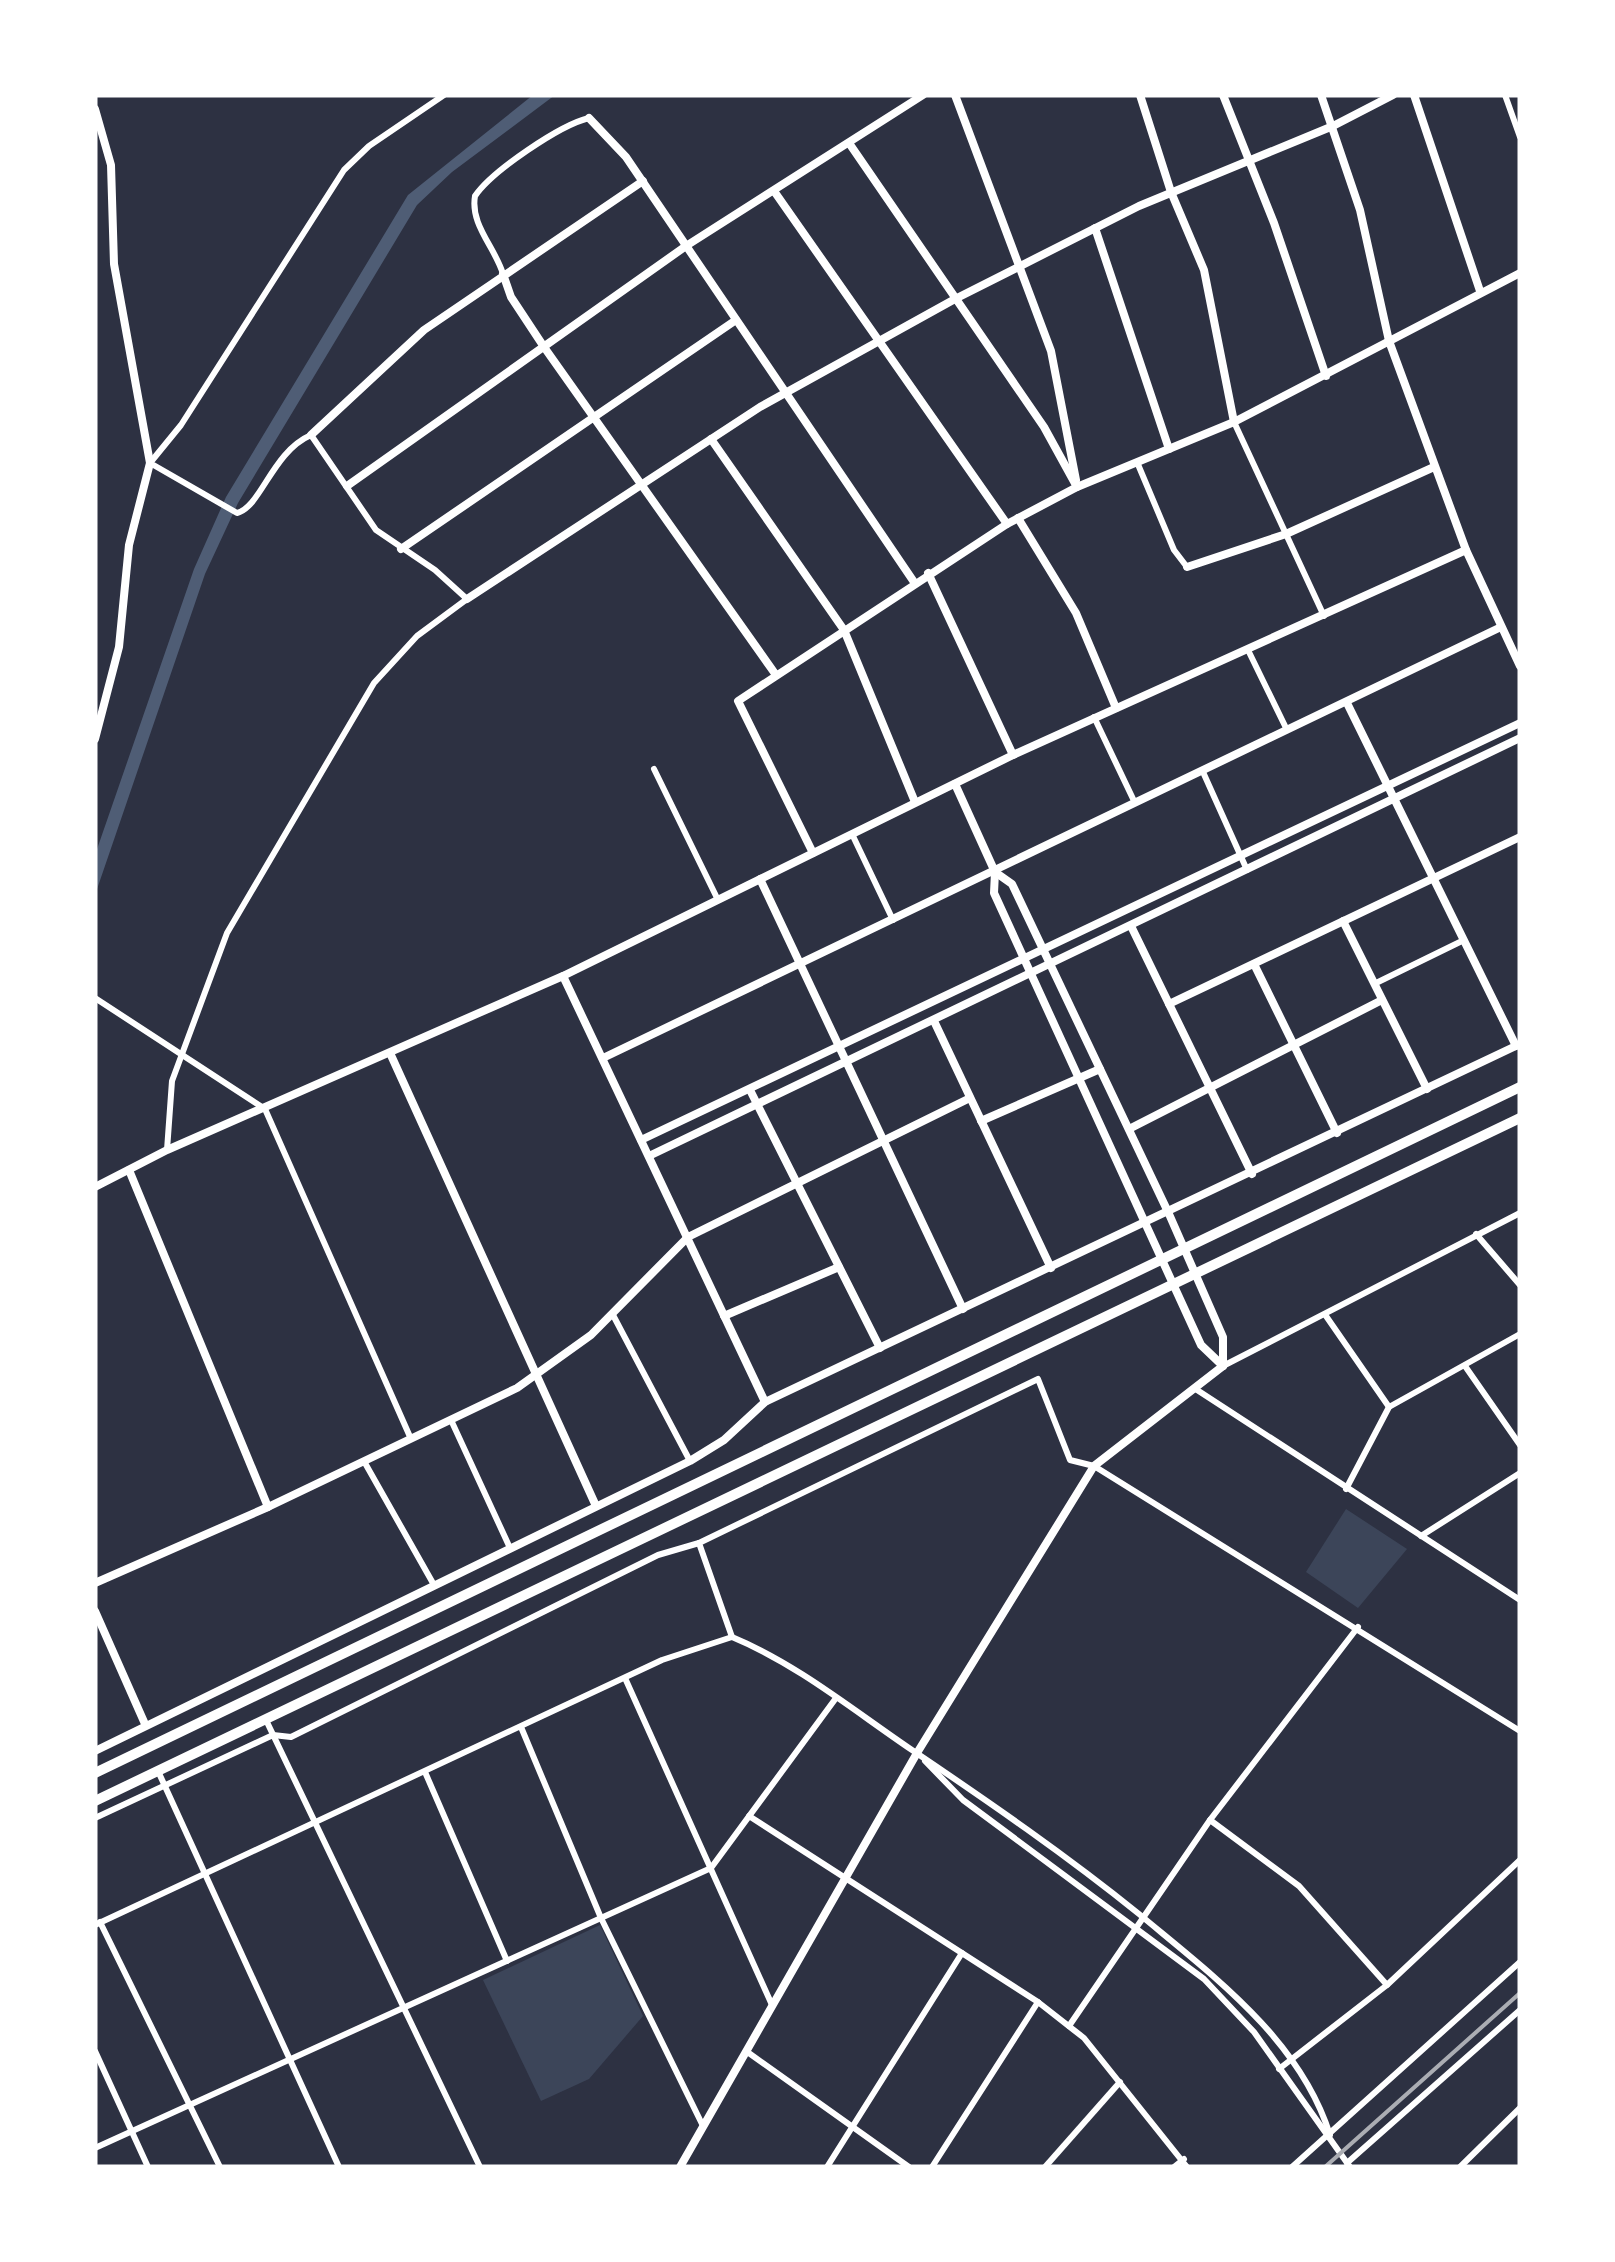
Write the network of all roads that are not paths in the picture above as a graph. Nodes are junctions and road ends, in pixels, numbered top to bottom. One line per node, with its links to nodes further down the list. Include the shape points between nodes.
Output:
1 (444, 95): 38 (street, via 368,146 338,178 181,426)
2 (922, 95): 14 (street)
3 (955, 95): 21 (street)
4 (1140, 95): 18 (street)
5 (1223, 95): 15 (street)
6 (1321, 95): 12 (street)
7 (1393, 95): 12 (street)
8 (1414, 95): 24 (street)
9 (1505, 95): 13 (street)
10 (95, 109): 38 (street, via 111,165 116,279)
11 (590, 118): 16 (street); 23 (street, via 531,150 476,196 478,224)
12 (1333, 126): 15 (street); 28 (street)
13 (1520, 137)
14 (849, 142): 17 (street); 25 (street)
15 (1250, 160): 18 (street); 30 (street)
16 (643, 181): 20 (street); 23 (street)
17 (774, 191): 20 (street); 27 (street)
18 (1171, 192): 19 (street); 33 (street, via 1208,282)
19 (1095, 228): 21 (street); 36 (street)
20 (686, 246): 26 (street); 29 (street)
21 (1018, 266): 25 (street); 42 (street, via 1051,351)
22 (1520, 273): 24 (street)
23 (503, 274): 29 (street); 34 (street, via 411,340)
24 (1480, 292): 28 (street)
25 (954, 298): 27 (street); 42 (street, via 1044,427)
26 (736, 320): 31 (street); 32 (street)
27 (878, 341): 31 (street); 44 (street)
28 (1389, 341): 30 (street); 39 (street)
29 (544, 347): 32 (street); 41 (street)
30 (1326, 376): 33 (street)
31 (784, 392): 35 (street); 50 (street)
32 (594, 418): 40 (street); 46 (street)
33 (1234, 422): 36 (street); 45 (street)
34 (312, 435): 38 (street, via 288,448 247,511 237,513); 41 (street)
35 (711, 439): 40 (street); 54 (street)
36 (1168, 449): 37 (street)
37 (1137, 462): 42 (street); 48 (street)
38 (150, 463): 64 (street, via 129,546 116,661)
39 (1434, 467): 45 (street); 47 (street)
40 (641, 484): 51 (street); 57 (street)
41 (347, 486): 46 (street, via 376,530)
42 (1077, 487): 43 (street)
43 (1018, 518): 44 (street); 59 (street, via 1076,613)
44 (1007, 524): 49 (street)
45 (1286, 534): 48 (street); 52 (street)
46 (402, 550): 51 (street)
47 (1466, 550): 52 (street); 53 (street)
48 (1187, 566)
49 (928, 573): 50 (street); 65 (street)
50 (914, 582): 54 (street)
51 (467, 599): 101 (street, via 417,636 374,683 226,933)
52 (1324, 616): 55 (street)
53 (1501, 627): 56 (street); 58 (street)
54 (844, 630): 57 (street); 71 (street)
55 (1248, 650): 59 (street); 62 (street)
56 (1520, 666)
57 (776, 675): 75 (street, via 738,701)
58 (1347, 703): 62 (street); 69 (street)
59 (1116, 708): 60 (street)
60 (1094, 718): 65 (street); 72 (street)
61 (1520, 723): 69 (street)
62 (1288, 730): 67 (street)
63 (1520, 738): 70 (street)
64 (95, 739)
65 (1013, 755): 68 (street)
66 (654, 769): 81 (street)
67 (1203, 772): 72 (street); 76 (street)
68 (954, 784): 71 (street); 78 (street)
69 (1387, 786): 70 (street); 76 (street)
70 (1394, 799): 77 (street); 79 (street)
71 (915, 802): 73 (street)
72 (1135, 803): 78 (street)
73 (852, 834): 75 (street); 82 (street)
74 (1520, 838): 79 (street)
75 (814, 853): 80 (street)
76 (1241, 855): 77 (street); 86 (street)
77 (1247, 870): 84 (street)
78 (995, 872): 82 (street); 86 (street, via 1012,884); 87 (street, via 994,893)
79 (1433, 878): 83 (street); 85 (street)
80 (760, 880): 81 (street); 90 (street)
81 (718, 900): 92 (street)
82 (894, 921): 90 (street)
83 (1343, 922): 88 (street); 93 (street)
84 (1131, 926): 89 (street); 96 (street)
85 (1464, 940): 93 (street); 99 (street)
86 (1043, 950): 87 (street); 89 (street)
87 (1024, 958): 91 (street); 100 (street)
88 (1254, 964): 96 (street); 98 (street)
89 (1050, 965): 91 (street); 105 (street)
90 (800, 966): 100 (street); 103 (street)
91 (1032, 974): 97 (street); 106 (street)
92 (563, 976): 102 (street); 103 (street)
93 (1374, 984): 95 (street)
94 (95, 998): 101 (street)
95 (1382, 1000): 98 (street); 109 (street)
96 (1169, 1004): 108 (street)
97 (934, 1021): 104 (street); 111 (street)
98 (1294, 1045): 108 (street); 117 (street)
99 (1518, 1045): 109 (street)
100 (839, 1047): 104 (street); 110 (street)
101 (182, 1053): 113 (street); 120 (street, via 167,1103)
102 (390, 1054): 113 (street); 146 (street)
103 (603, 1058): 119 (street)
104 (846, 1062): 112 (street); 118 (street)
105 (1100, 1069): 106 (street); 116 (street)
106 (1079, 1078): 115 (street); 128 (street)
107 (1520, 1087): 131 (highway)
108 (1210, 1088): 116 (street); 123 (street)
109 (1427, 1089): 117 (street)
110 (750, 1090): 112 (street); 119 (street)
111 (970, 1098): 115 (street); 118 (street)
112 (758, 1104): 121 (street); 124 (street)
113 (265, 1109): 120 (street); 151 (street)
114 (1520, 1118): 135 (highway)
115 (981, 1121): 134 (street)
116 (1128, 1129): 127 (street)
117 (1337, 1133): 123 (street)
118 (883, 1139): 124 (street); 138 (street)
119 (641, 1140): 121 (street)
120 (166, 1150): 122 (street)
121 (648, 1156): 130 (street)
122 (129, 1170): 125 (street); 159 (street)
123 (1252, 1174): 127 (street)
124 (796, 1182): 130 (street); 133 (street)
125 (95, 1187)
126 (1520, 1213): 129 (street)
127 (1169, 1214): 128 (street); 131 (street)
128 (1146, 1224): 132 (street); 134 (street)
129 (1476, 1234): 137 (street); 141 (street)
130 (688, 1237): 139 (street); 140 (street)
131 (1184, 1249): 132 (highway); 135 (street)
132 (1162, 1259): 136 (street); 180 (highway)
133 (839, 1267): 140 (street); 143 (street)
134 (1052, 1268): 138 (street)
135 (1195, 1274): 136 (highway); 144 (street, via 1223,1337)
136 (1173, 1284): 144 (street, via 1201,1345); 171 (highway)
137 (1520, 1285)
138 (964, 1309): 143 (street)
139 (613, 1315): 146 (street); 153 (street)
140 (724, 1316): 148 (street)
141 (1326, 1316): 144 (street); 149 (street)
142 (1520, 1334): 145 (street)
143 (880, 1348): 148 (street)
144 (1223, 1366): 147 (street)
145 (1465, 1366): 149 (street); 152 (street)
146 (538, 1377): 150 (street); 158 (street)
147 (1194, 1387): 155 (street); 157 (street)
148 (765, 1402): 153 (street)
149 (1389, 1407): 157 (street)
150 (452, 1420): 151 (street); 162 (street)
151 (412, 1440): 154 (street)
152 (1520, 1445)
153 (690, 1461): 158 (street)
154 (364, 1463): 159 (street); 164 (street)
155 (1094, 1466): 161 (street, via 1070,1460 1038,1379); 167 (street); 177 (street)
156 (1520, 1473): 160 (street)
157 (1346, 1489): 160 (street)
158 (596, 1506): 162 (street)
159 (268, 1508): 163 (street)
160 (1421, 1536): 165 (street)
161 (699, 1543): 168 (street); 175 (street, via 658,1555 291,1738)
162 (510, 1548): 164 (street)
163 (95, 1584)
164 (434, 1585): 172 (street)
165 (1520, 1600)
166 (95, 1611): 172 (street)
167 (1358, 1627): 174 (street); 185 (street)
168 (732, 1637): 169 (street); 170 (street, via 771,1653)
169 (625, 1678): 173 (street); 188 (street)
170 (836, 1698): 177 (street); 183 (street)
171 (266, 1720): 175 (street); 178 (highway)
172 (146, 1724): 176 (street)
173 (521, 1727): 179 (street); 192 (street)
174 (1520, 1730)
175 (273, 1735): 181 (street); 186 (street)
176 (95, 1751)
177 (917, 1753): 190 (street); 191 (street); 194 (street, via 963,1800)
178 (158, 1771): 181 (street); 182 (highway)
179 (426, 1772): 186 (street); 196 (street)
180 (95, 1773)
181 (164, 1784): 184 (street); 189 (street)
182 (95, 1802)
183 (749, 1816): 188 (street); 190 (street)
184 (95, 1818)
185 (1210, 1820): 191 (street); 198 (street, via 1299,1886)
186 (312, 1825): 189 (street); 201 (street)
187 (1520, 1860): 198 (street)
188 (711, 1868): 192 (street); 200 (street)
189 (205, 1875): 193 (street); 207 (street)
190 (845, 1880): 195 (street); 200 (street)
191 (1141, 1916): 194 (street); 206 (street, via 1213,1973)
192 (601, 1918): 196 (street); 213 (street)
193 (98, 1924): 210 (street)
194 (1134, 1924): 203 (street); 208 (street, via 1204,1979)
195 (962, 1953): 199 (street); 212 (street)
196 (507, 1961): 201 (street)
197 (1520, 1962): 215 (street)
198 (1387, 1985): 206 (street)
199 (1038, 2002): 203 (street); 226 (street)
200 (772, 2006): 205 (street)
201 (402, 2009): 207 (street); 222 (street)
202 (1520, 2010): 218 (street)
203 (1068, 2026): 209 (street)
204 (95, 2051): 214 (street)
205 (746, 2051): 212 (street); 213 (street)
206 (1289, 2059): 208 (street); 215 (street)
207 (288, 2061): 210 (street); 221 (street)
208 (1278, 2069): 215 (street)
209 (1120, 2082): 217 (street); 227 (street)
210 (192, 2105): 214 (street); 220 (street)
211 (1520, 2108): 230 (street)
212 (851, 2125): 224 (street); 225 (street)
213 (703, 2126): 223 (street)
214 (133, 2131): 216 (street); 219 (street)
215 (1330, 2134): 218 (street); 229 (street)
216 (95, 2148)
217 (1186, 2163): 228 (street)
218 (1348, 2165)
219 (148, 2167)
220 (220, 2167)
221 (339, 2167)
222 (480, 2167)
223 (680, 2167)
224 (827, 2167)
225 (909, 2167)
226 (932, 2167)
227 (1045, 2167)
228 (1174, 2167)
229 (1292, 2167)
230 (1460, 2167)

